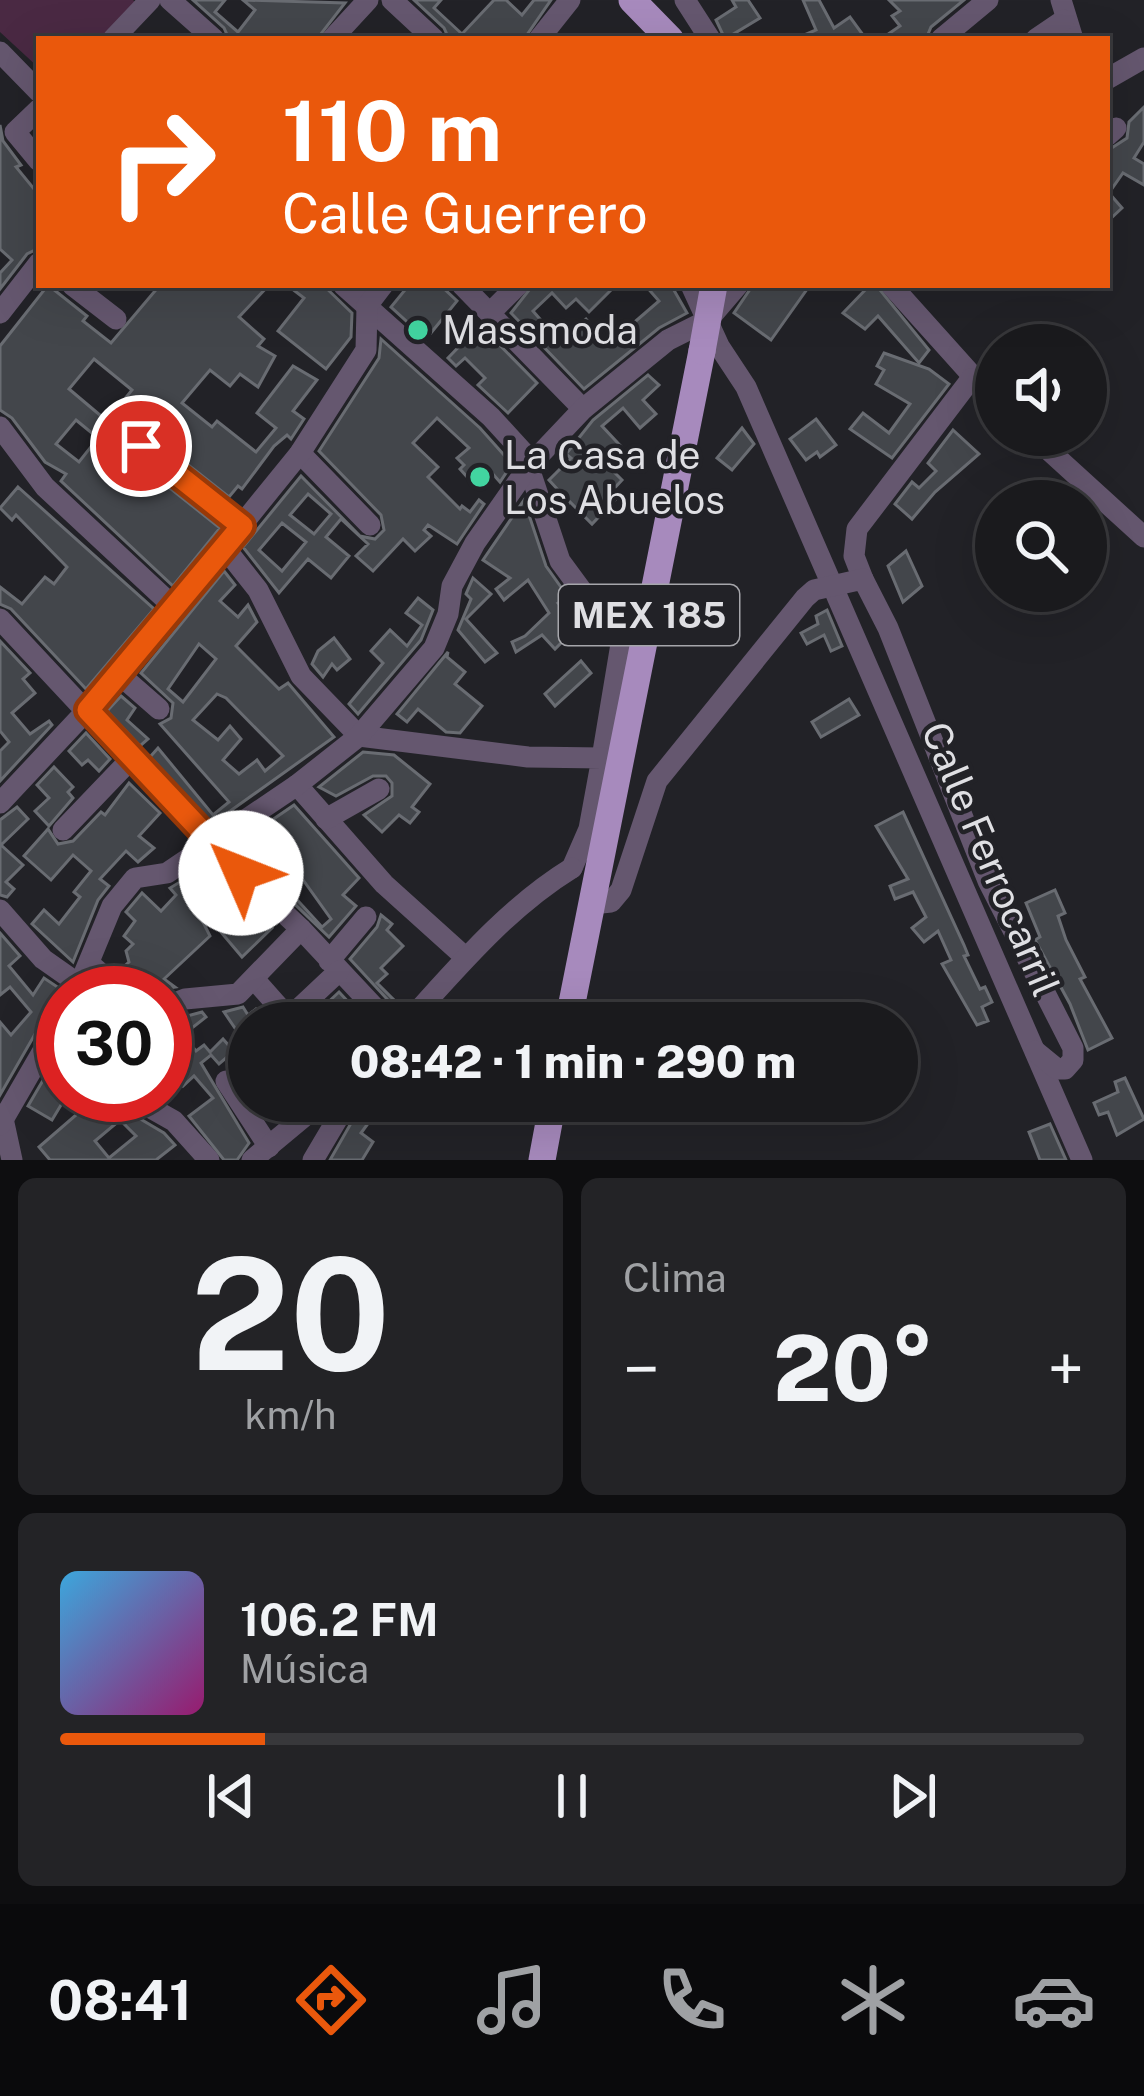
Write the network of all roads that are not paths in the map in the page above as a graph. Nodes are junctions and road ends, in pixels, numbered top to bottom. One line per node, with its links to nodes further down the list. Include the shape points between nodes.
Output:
1 (150, 0): 9 (street)
2 (170, 0): 10 (street)
3 (368, 0): 11 (street)
4 (392, 0): 12 (street)
5 (571, 0): 13 (street)
6 (632, 0): 14 (main road)
7 (685, 0): 15 (street)
8 (988, 0): 16 (street)
9 (116, 36)
10 (211, 36)
11 (335, 36)
12 (431, 36)
13 (541, 36)
14 (667, 36)
15 (708, 36)
16 (944, 36)
17 (0, 52): 20 (street)
18 (1144, 58): 19 (street)
19 (1110, 78)
20 (36, 89)
21 (36, 112): 22 (street, via 15,132)
22 (36, 156)
23 (36, 267): 34 (street)
24 (75, 288): 36 (street)
25 (347, 288): 33 (street)
26 (381, 288): 33 (street)
27 (465, 288): 35 (street)
28 (515, 288): 35 (street)
29 (692, 288): 37 (street)
30 (713, 288): 66 (main road, MEX 185, bridge)
31 (735, 288): 37 (street)
32 (894, 288): 38 (street)
33 (367, 306): 43 (street, via 366,350); 45 (street, via 491,417)
34 (1, 311)
35 (490, 313): 40 (street)
36 (116, 319)
37 (708, 320): 40 (street, via 668,340); 51 (street, Calle Ferrocarril)
38 (971, 379): 39 (street); 50 (street, via 857,529 854,556)
39 (975, 383)
40 (583, 409): 45 (street)
41 (0, 427): 52 (street, via 45,487)
42 (141, 446): 47 (street)
43 (299, 453): 46 (street); 47 (street)
44 (1055, 456): 48 (street)
45 (529, 466): 57 (street, via 452,586 434,648); 58 (street, via 560,561 621,644)
46 (370, 525)
47 (242, 526): 49 (street)
48 (1144, 537)
49 (224, 547): 52 (street); 57 (street, via 258,590 301,676)
50 (863, 579): 51 (street); 81 (street, via 988,881 1073,1060 1057,1070)
51 (834, 587): 66 (street, via 805,598 657,782 611,902); 81 (street, Calle Ferrocarril)
52 (175, 608): 54 (street)
53 (0, 620): 56 (street)
54 (120, 675): 55 (street); 56 (street)
55 (160, 709)
56 (88, 710): 59 (street); 62 (street)
57 (359, 736): 58 (street); 60 (street)
58 (602, 758): 66 (street)
59 (131, 759): 64 (street); 65 (street)
60 (297, 785): 63 (street); 65 (street)
61 (379, 789): 63 (street)
62 (0, 802)
63 (326, 819): 70 (street)
64 (64, 830)
65 (211, 844): 69 (street); 72 (street, via 167,873 135,878 112,906)
66 (578, 884): 70 (street); 80 (main road, MEX 185)
67 (0, 910): 71 (street)
68 (366, 917): 73 (street)
69 (301, 929): 73 (street); 74 (street)
70 (465, 957): 79 (street)
71 (55, 966)
72 (88, 966)
73 (334, 966): 77 (street); 78 (street)
74 (254, 979): 75 (street, via 238,994); 76 (street)
75 (192, 998)
76 (275, 1002)
77 (305, 1002)
78 (369, 1002)
79 (425, 1002)
80 (570, 1002)
81 (1035, 1051): 94 (street, Calle Ferrocarril)
82 (36, 1076): 84 (street)
83 (226, 1081): 89 (street)
84 (2, 1119): 90 (street)
85 (176, 1122): 91 (street)
86 (298, 1122): 89 (street)
87 (336, 1122): 92 (street)
88 (549, 1122): 93 (main road)
89 (260, 1154)
90 (12, 1160)
91 (209, 1160)
92 (313, 1160)
93 (542, 1160)
94 (1082, 1160)

